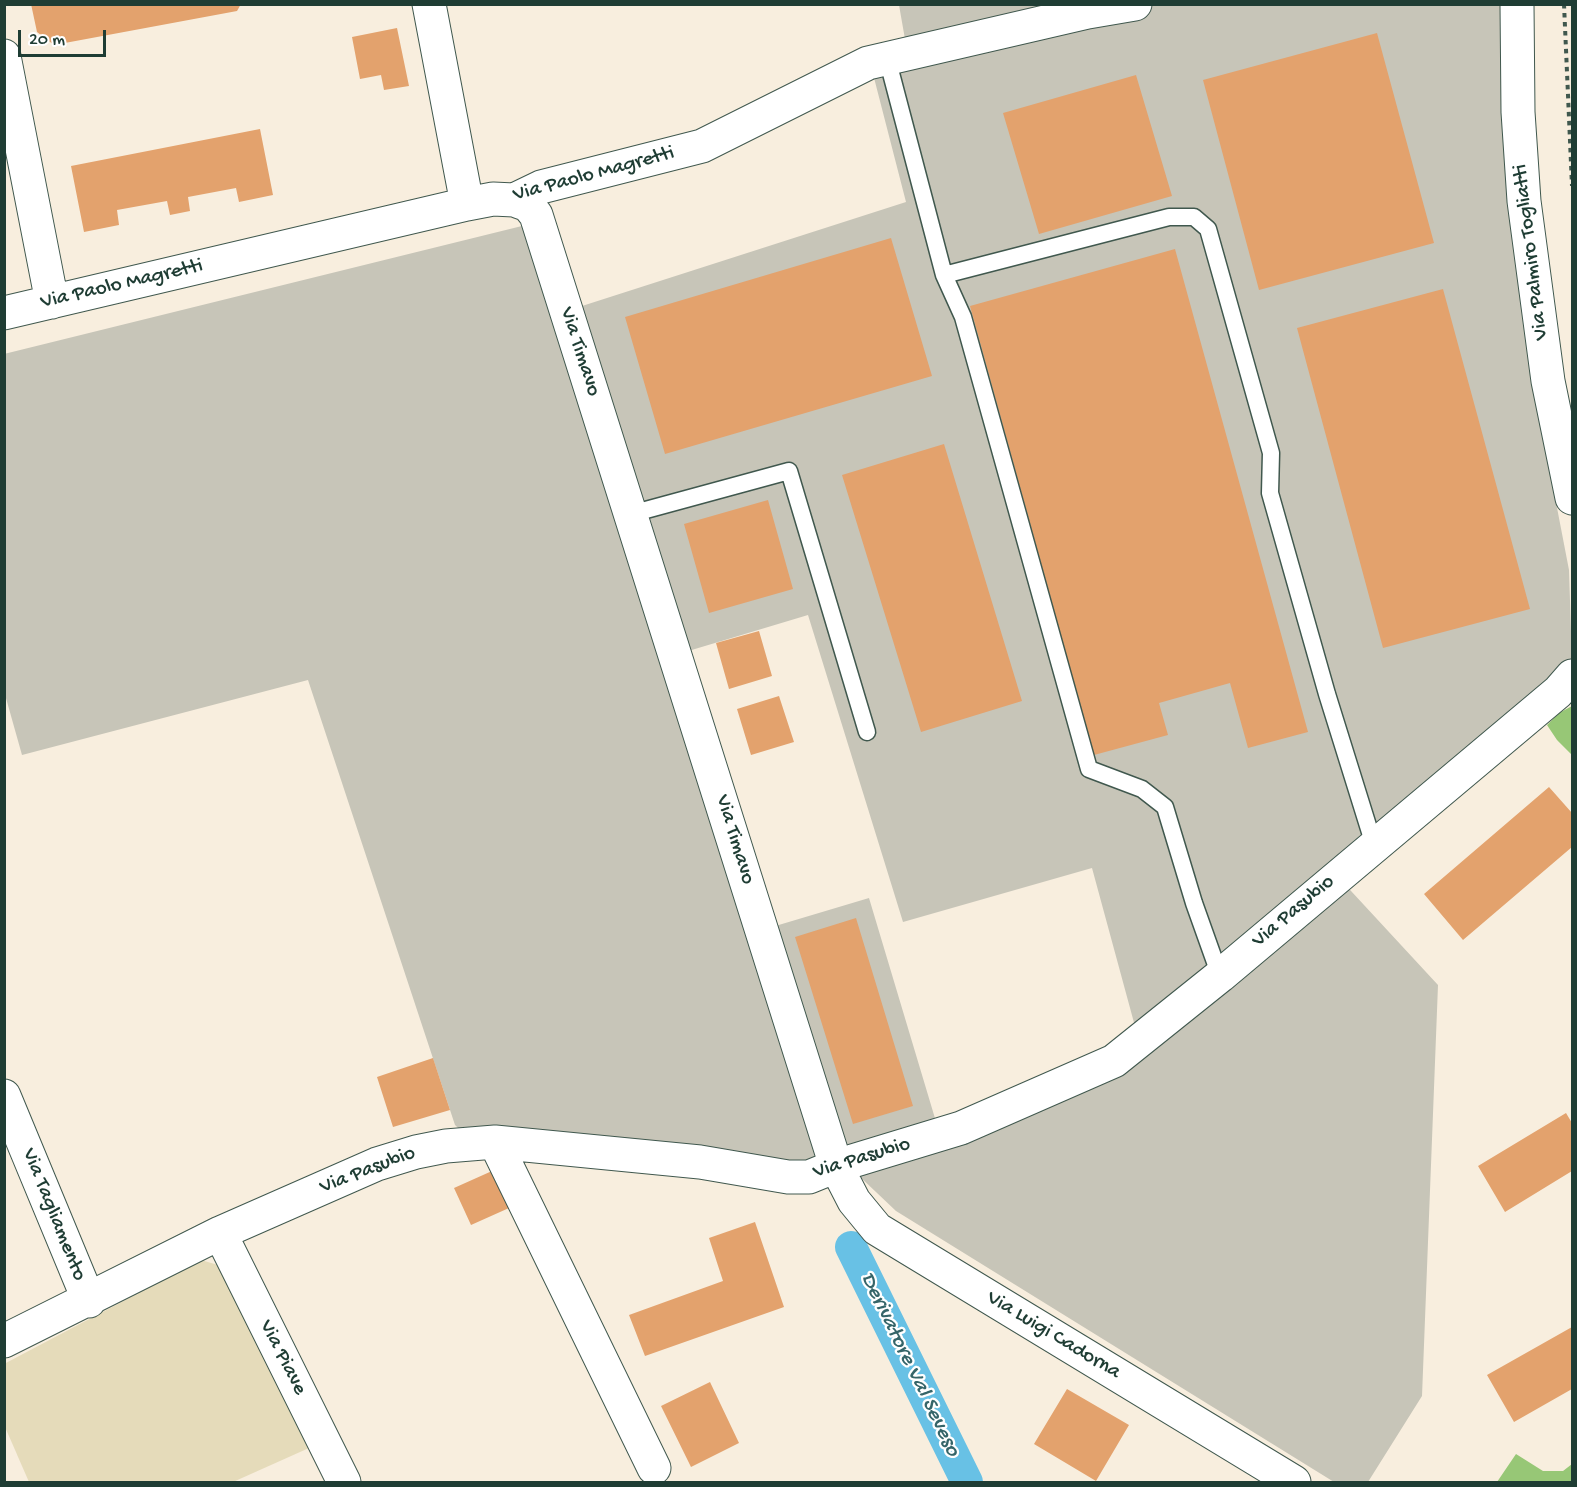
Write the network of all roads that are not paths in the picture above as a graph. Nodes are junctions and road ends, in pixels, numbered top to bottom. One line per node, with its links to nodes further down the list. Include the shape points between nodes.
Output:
1 (429, 4): 9 (street)
2 (1134, 4): 5 (street, Via Paolo Magretti)
3 (1517, 4): 14 (street, Via Palmiro Togliatti, via 1524,201 1548,381)
4 (1533, 4): 13 (street, Via Palmiro Togliatti, via 1533,111 1540,199)
5 (1087, 8): 7 (street, Via Paolo Magretti)
6 (4, 56): 11 (street)
7 (887, 58): 8 (street, Via Paolo Magretti, via 868,63 702,147 541,187); 10 (lane)
8 (514, 200): 9 (street, Via Paolo Magretti); 15 (street, Via Timavo, via 528,205 536,215)
9 (467, 204): 11 (street, Via Paolo Magretti)
10 (944, 275): 18 (lane, via 1169,217 1194,217 1208,229 1271,453 1270,493); 19 (lane, via 963,317 1089,769 1142,789 1165,807)
11 (52, 302): 12 (street, Via Paolo Magretti)
12 (4, 313)
13 (1572, 426)
14 (1572, 498)
15 (631, 514): 17 (lane, via 789,471); 22 (street, Via Timavo)
16 (1572, 676): 18 (street, Via Pasubio, via 1558,692)
17 (867, 732)
18 (1374, 845): 19 (street, Via Pasubio)
19 (1220, 976): 22 (street, Via Pasubio, via 1114,1061 961,1128)
20 (4, 1096): 24 (street, Via Tagliamento)
21 (495, 1142): 22 (street, Via Pasubio, via 700,1162 788,1177 809,1177); 23 (street, Via Pasubio, via 446,1146 377,1164); 26 (street)
22 (836, 1166): 28 (street, Via Luigi Cadorna, via 854,1201 877,1229)
23 (220, 1233): 24 (street, Via Pasubio); 27 (street, Via Piave)
24 (89, 1301): 25 (street, Via Pasubio)
25 (4, 1341)
26 (654, 1468)
27 (344, 1482)
28 (1294, 1482)

